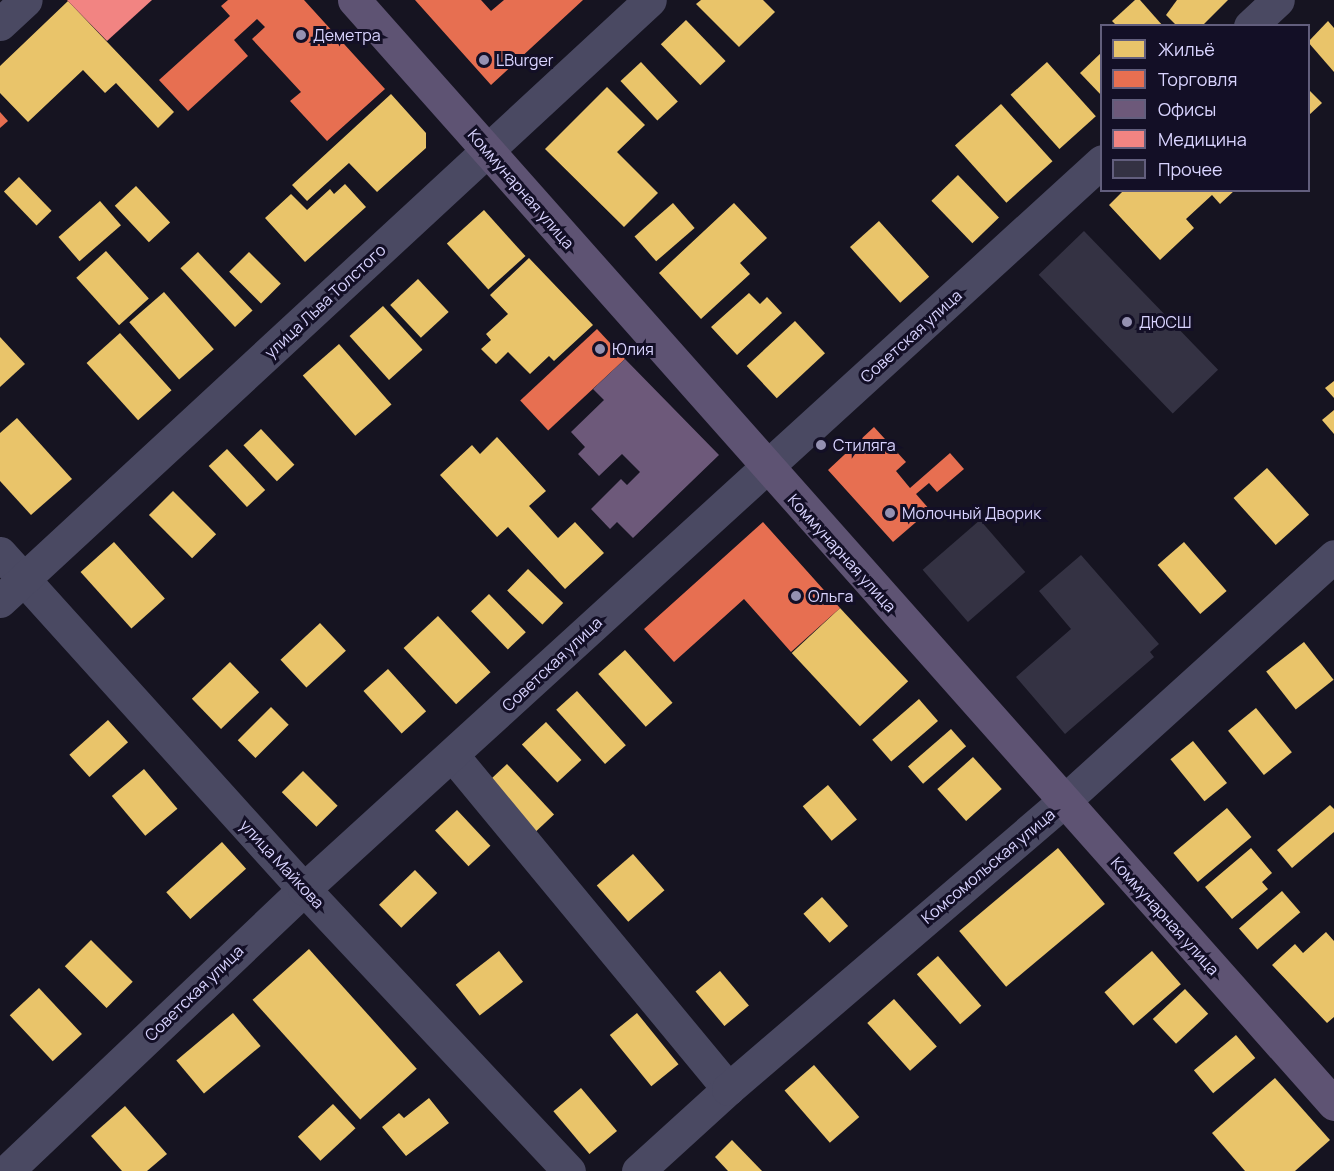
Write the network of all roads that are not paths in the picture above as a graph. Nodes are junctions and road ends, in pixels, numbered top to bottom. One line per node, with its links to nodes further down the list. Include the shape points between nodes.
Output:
1 (26, 0): 5 (street)
2 (354, 0): 7 (main road, Коммунарная улица)
3 (650, 0): 7 (street, улица Льва Толстого)
4 (1278, 0): 6 (street)
5 (0, 24)
6 (1252, 24)
7 (488, 152): 9 (main road, Коммунарная улица); 12 (street, улица Льва Толстого)
8 (1100, 162): 9 (street, Советская улица)
9 (767, 467): 13 (street, Советская улица); 14 (main road, Коммунарная улица)
10 (0, 553): 12 (street, улица Майкова)
11 (1334, 556): 14 (street, Комсомольская улица)
12 (12, 591): 15 (street, улица Майкова)
13 (453, 756): 15 (street, Советская улица); 16 (street)
14 (1063, 802): 16 (street, Комсомольская улица); 17 (main road, Коммунарная улица)
15 (304, 889): 18 (street, Советская улица); 19 (street, улица Майкова)
16 (728, 1089): 20 (street, Комсомольская улица)
17 (1334, 1104)
18 (7, 1171)
19 (569, 1171)
20 (638, 1171)

